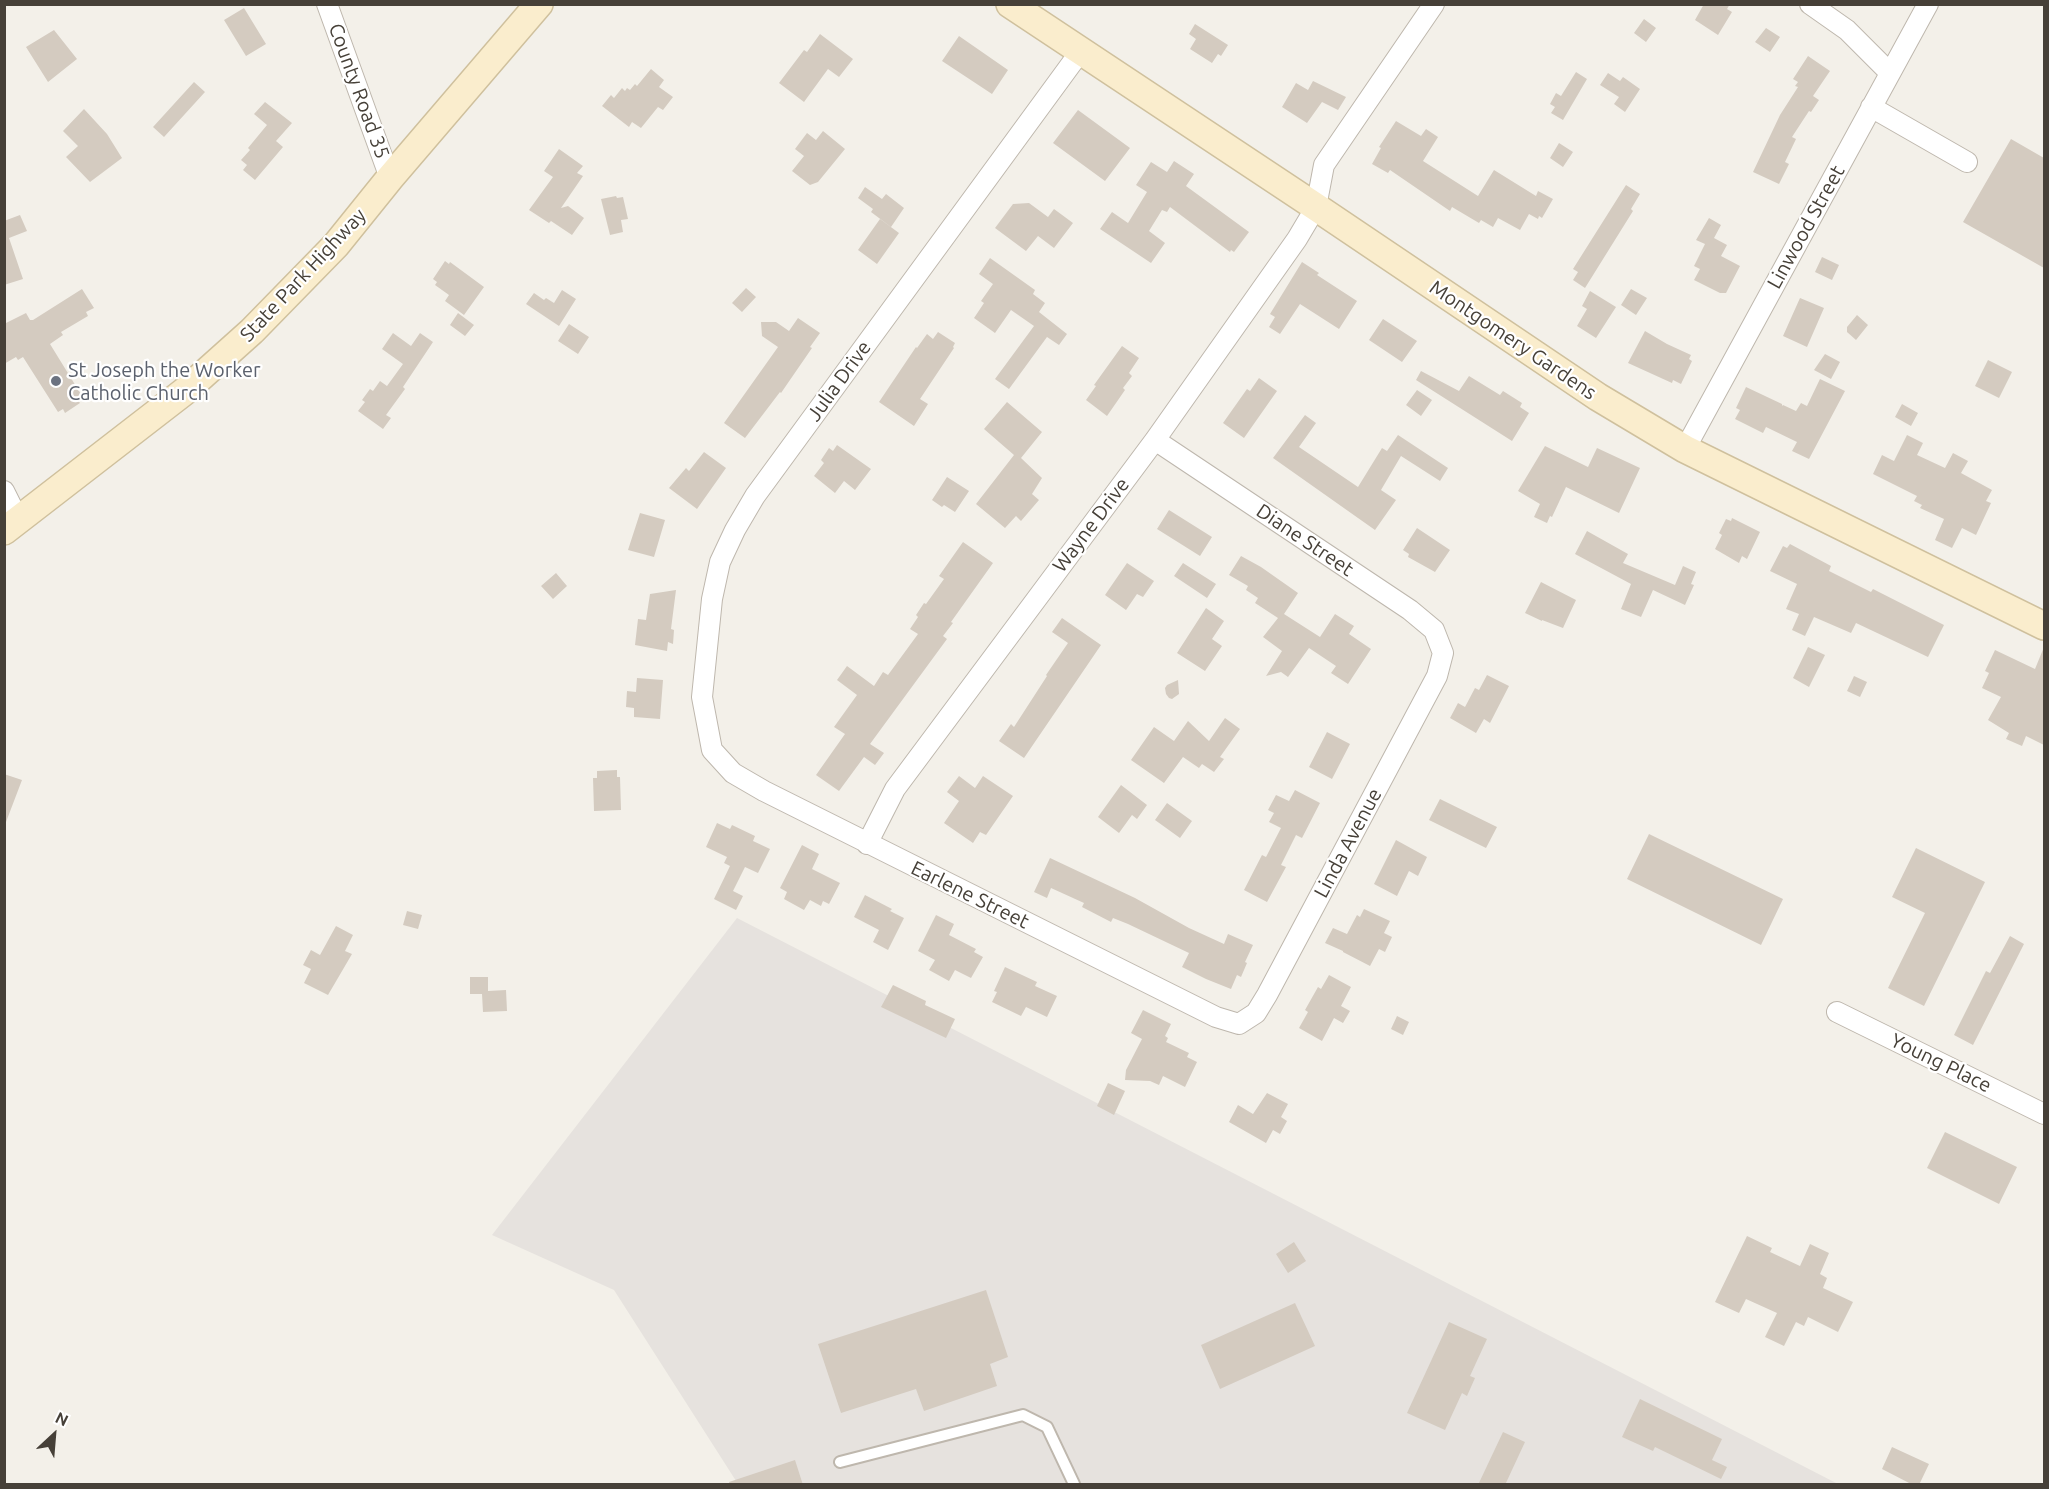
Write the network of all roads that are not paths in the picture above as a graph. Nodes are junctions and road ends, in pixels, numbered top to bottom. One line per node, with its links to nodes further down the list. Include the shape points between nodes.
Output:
1 (327, 4): 11 (street, County Road 35)
2 (539, 4): 11 (street, State Park Highway)
3 (1010, 4): 7 (street, Montgomery Gardens)
4 (1434, 4): 12 (street, Wayne Drive, via 1324,165)
5 (1810, 4): 8 (street, via 1847,30)
6 (1928, 4): 8 (street, Linwood Street)
7 (1080, 52): 12 (street, Montgomery Gardens); 19 (street, Julia Drive, via 755,496 735,530 720,562 712,599 702,697)
8 (1890, 73): 9 (street, Linwood Street)
9 (1871, 107): 10 (street); 14 (street, Linwood Street)
10 (1967, 162)
11 (390, 178): 16 (street, State Park Highway, via 336,245 217,364)
12 (1316, 207): 13 (street, Wayne Drive); 14 (street, Montgomery Gardens, via 1598,397)
13 (1155, 440): 18 (street, Diane Street, via 1410,610 1434,630); 20 (street, Wayne Drive, via 894,789)
14 (1685, 449): 17 (street, Montgomery Gardens)
15 (4, 490): 16 (street)
16 (12, 526)
17 (2044, 626)
18 (1443, 652): 22 (street, Linda Avenue, via 1437,676 1267,995 1256,1013)
19 (712, 750): 20 (street, Earlene Street, via 733,773)
20 (867, 844): 22 (street, Earlene Street, via 1216,1017)
21 (1838, 1012): 23 (street, Young Place)
22 (1239, 1024)
23 (2044, 1114)
24 (840, 1462): 25 (lane, via 1023,1415 1047,1427)
25 (1074, 1485)

